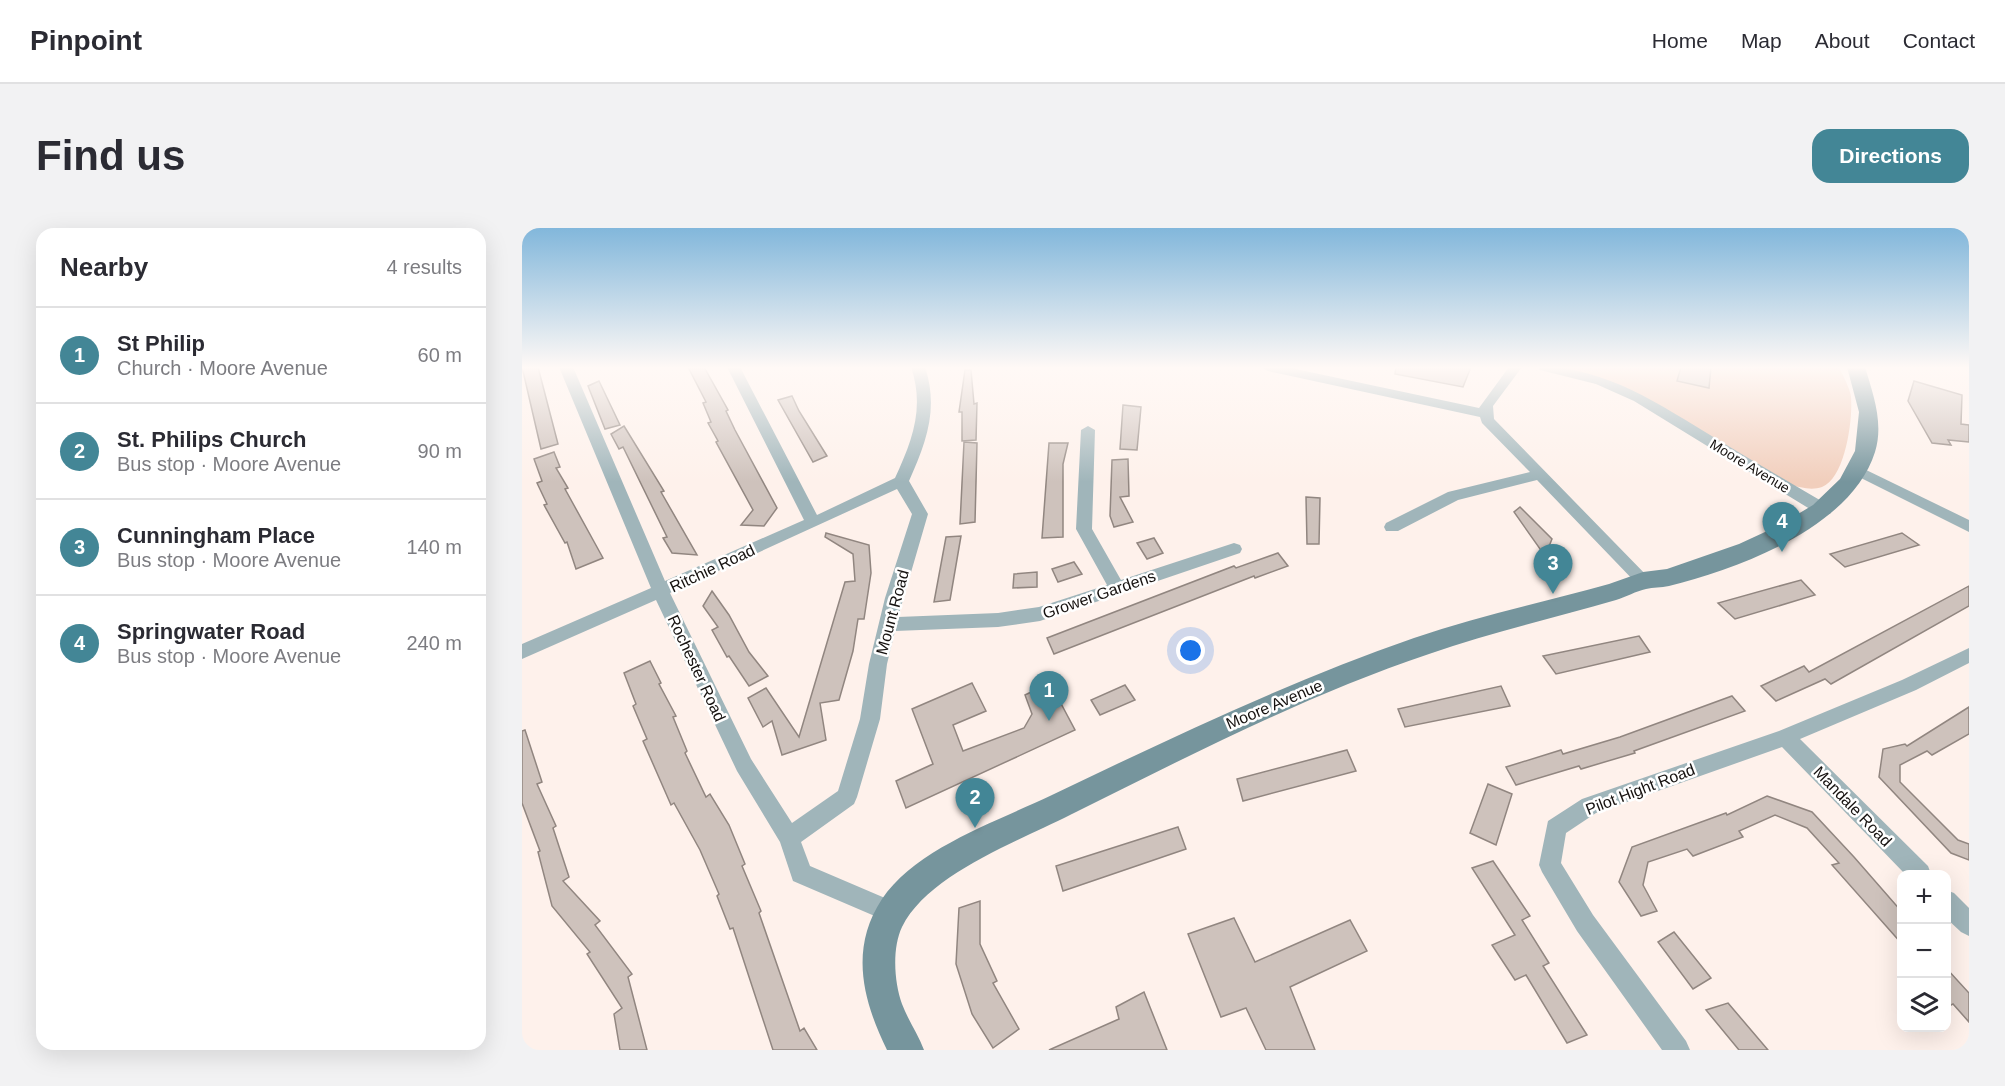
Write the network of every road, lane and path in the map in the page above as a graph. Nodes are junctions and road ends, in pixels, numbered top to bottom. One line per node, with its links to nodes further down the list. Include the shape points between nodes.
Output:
1 (582, 405): 20 (street, Rochester Road)
2 (753, 405): 14 (street)
3 (926, 405): 12 (street, via 921,438)
4 (1446, 405): 8 (street)
5 (1488, 405): 8 (street)
6 (1651, 405): 13 (street, Moore Avenue)
7 (1868, 405): 10 (street, Moore Avenue, via 1866,450)
8 (1486, 414): 11 (street, via 1493,427)
9 (1088, 430): 19 (street, via 1084,529)
10 (1858, 471): 13 (street, Moore Avenue); 16 (street)
11 (1539, 475): 15 (street, via 1453,496); 18 (street)
12 (900, 481): 14 (street, Ritchie Road); 21 (street, Mount Road, via 920,514)
13 (1824, 510): 18 (street, Moore Avenue, via 1749,548 1667,578)
14 (813, 522): 20 (street, Ritchie Road)
15 (1392, 527)
16 (1969, 527)
17 (1234, 549): 19 (street, Grower Gardens)
18 (1644, 581): 28 (street, Moore Avenue, via 1424,645 1233,721 942,863 910,889)
19 (1117, 588): 21 (street, Grower Gardens, via 1040,614 998,620)
20 (661, 592): 22 (street, Ritchie Road); 25 (street, Rochester Road, via 744,765)
21 (889, 624): 25 (street, Mount Road, via 870,719 847,797)
22 (522, 652)
23 (1969, 655): 24 (street, Pilot Hight Road, via 1909,686)
24 (1785, 737): 26 (street, Mandale Road); 31 (street, Pilot Hight Road, via 1589,806 1556,828 1550,865 1585,923)
25 (789, 838): 28 (street, Rochester Road, via 801,873)
26 (1916, 870)
27 (1951, 906): 29 (street)
28 (891, 912): 30 (street, Moore Avenue, via 881,936 879,963 885,1006)
29 (1969, 924)
30 (906, 1050)
31 (1677, 1050)

